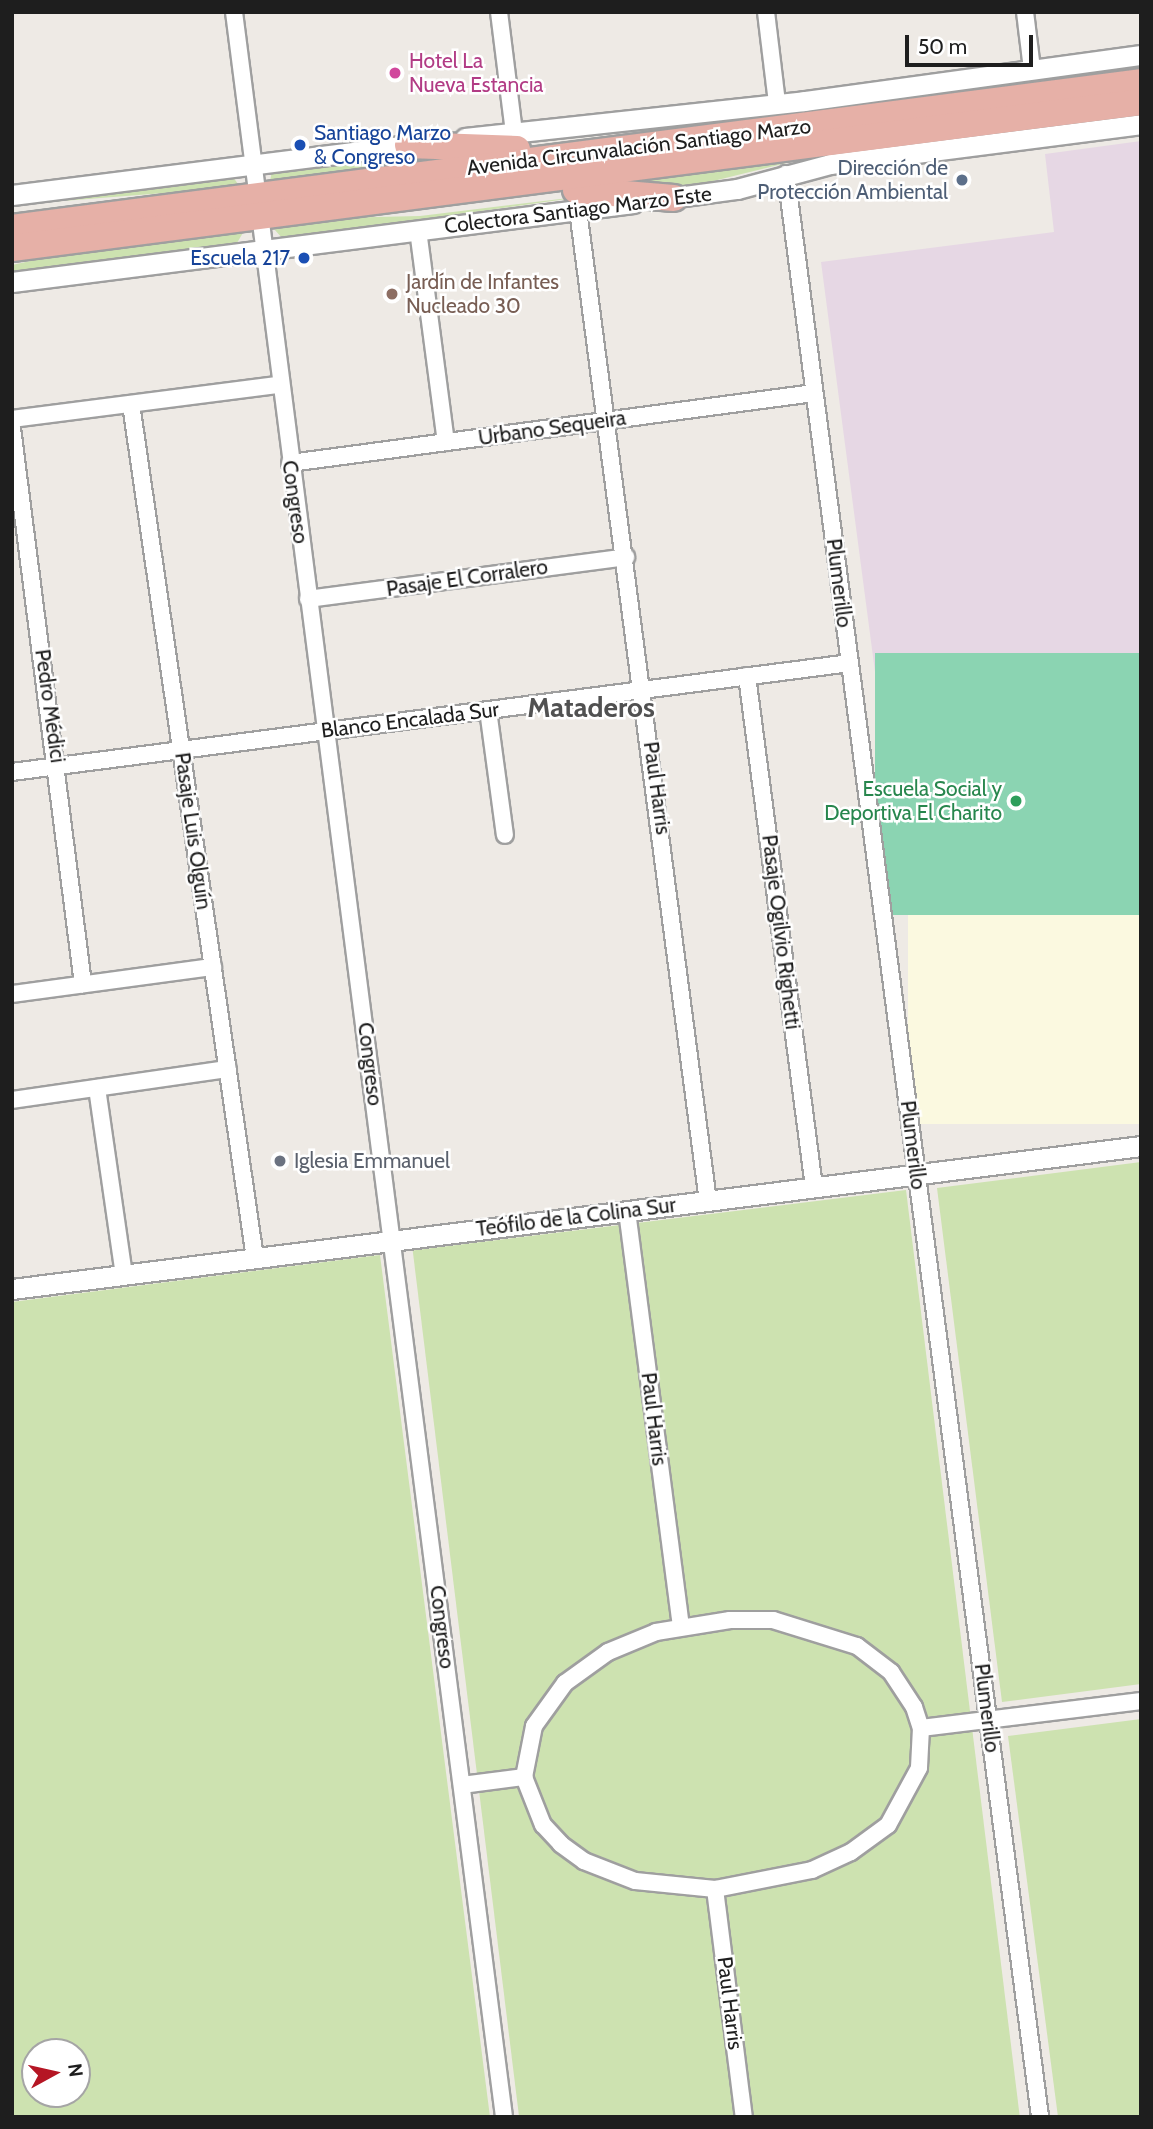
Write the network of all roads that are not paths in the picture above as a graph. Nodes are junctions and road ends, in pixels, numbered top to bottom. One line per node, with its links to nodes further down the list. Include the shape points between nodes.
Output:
1 (234, 12): 14 (street, Congreso)
2 (499, 12): 12 (street)
3 (766, 12): 9 (street)
4 (1025, 12): 6 (street)
5 (1141, 55): 6 (street)
6 (1032, 69): 9 (street)
7 (1141, 82): 11 (highway, Avenida Circunvalación Santiago Marzo)
8 (1141, 102): 19 (highway, Avenida Circunvalación Santiago Marzo)
9 (777, 103): 12 (street)
10 (1141, 124): 15 (street, Colectora Santiago Marzo Este)
11 (780, 129): 13 (highway, via 700,126 508,150); 20 (highway, Avenida Circunvalación Santiago Marzo)
12 (514, 132): 13 (street)
13 (408, 145): 14 (street)
14 (254, 164): 16 (street); 20 (street, Congreso)
15 (786, 174): 17 (street, Colectora Santiago Marzo Este); 31 (street, Plumerillo)
16 (12, 195)
17 (674, 198): 19 (highway, via 601,188 422,209); 21 (street, Colectora Santiago Marzo Este)
18 (191, 205): 20 (highway, Avenida Circunvalación Santiago Marzo); 22 (highway, via 108,201); 23 (highway, Avenida Circunvalación Santiago Marzo)
19 (338, 206): 20 (highway, Avenida Circunvalación Santiago Marzo)
20 (257, 207): 25 (highway, Avenida Circunvalación Santiago Marzo); 27 (street, Congreso)
21 (578, 210): 24 (street, Colectora Santiago Marzo Este); 34 (street, Paul Harris)
22 (12, 212)
23 (12, 228)
24 (418, 230): 27 (street, Colectora Santiago Marzo Este); 36 (street)
25 (94, 237): 26 (highway, Avenida Circunvalación Santiago Marzo); 28 (highway)
26 (12, 248)
27 (261, 250): 29 (street, Colectora Santiago Marzo Este); 30 (street, Congreso)
28 (12, 259)
29 (12, 282)
30 (279, 386): 32 (street); 37 (street, Congreso)
31 (814, 393): 34 (street, Urbano Sequeira); 40 (street, Plumerillo)
32 (131, 404): 33 (street); 45 (street, Pasaje Luis Olguín)
33 (12, 419)
34 (607, 420): 36 (street, Urbano Sequeira); 38 (street, Paul Harris)
35 (12, 428): 46 (street, Pedro Médici)
36 (446, 442): 37 (street, Urbano Sequeira)
37 (290, 463): 39 (street, Congreso)
38 (626, 557): 39 (street, Pasaje El Corralero); 42 (street, Paul Harris)
39 (309, 599): 44 (street, Congreso)
40 (850, 663): 41 (street, Blanco Encalada Sur); 56 (street, Plumerillo)
41 (747, 676): 42 (street, Blanco Encalada Sur); 57 (street, Pasaje Ogilvio Righetti)
42 (644, 690): 43 (street, Blanco Encalada Sur); 58 (street, Paul Harris)
43 (488, 710): 44 (street, Blanco Encalada Sur); 48 (street)
44 (326, 731): 45 (street, Blanco Encalada Sur); 60 (street, Congreso)
45 (182, 750): 46 (street, Blanco Encalada Sur); 49 (street, Pasaje Luis Olguín)
46 (58, 766): 47 (street, Blanco Encalada Sur); 50 (street, Pedro Médici)
47 (12, 772)
48 (505, 835)
49 (213, 967): 50 (street); 52 (street, Pasaje Luis Olguín)
50 (83, 984): 51 (street)
51 (12, 994)
52 (228, 1069): 53 (street); 61 (street, Pasaje Luis Olguín)
53 (97, 1087): 54 (street); 62 (street)
54 (12, 1100)
55 (1141, 1146): 56 (street, Teófilo de la Colina Sur)
56 (917, 1174): 57 (street, Teófilo de la Colina Sur); 66 (street, Plumerillo)
57 (814, 1187): 58 (street, Teófilo de la Colina Sur)
58 (708, 1201): 59 (street, Teófilo de la Colina Sur)
59 (627, 1211): 60 (street, Teófilo de la Colina Sur); 64 (street, Paul Harris)
60 (393, 1241): 61 (street, Teófilo de la Colina Sur); 69 (street, Congreso)
61 (255, 1258): 62 (street, Teófilo de la Colina Sur)
62 (124, 1275): 63 (street, Teófilo de la Colina Sur)
63 (12, 1289)
64 (681, 1626): 67 (street, via 774,1620 836,1636 891,1672); 68 (street, via 608,1652 565,1683 534,1726)
65 (1141, 1700): 66 (street)
66 (988, 1720): 67 (street); 73 (street, Plumerillo)
67 (921, 1728): 70 (street, via 912,1788 870,1841 812,1870)
68 (524, 1777): 69 (street); 70 (street, via 543,1825 584,1861 635,1881)
69 (462, 1785): 71 (street, Congreso)
70 (715, 1889): 72 (street, Paul Harris)
71 (504, 2117)
72 (744, 2117)
73 (1040, 2117)

